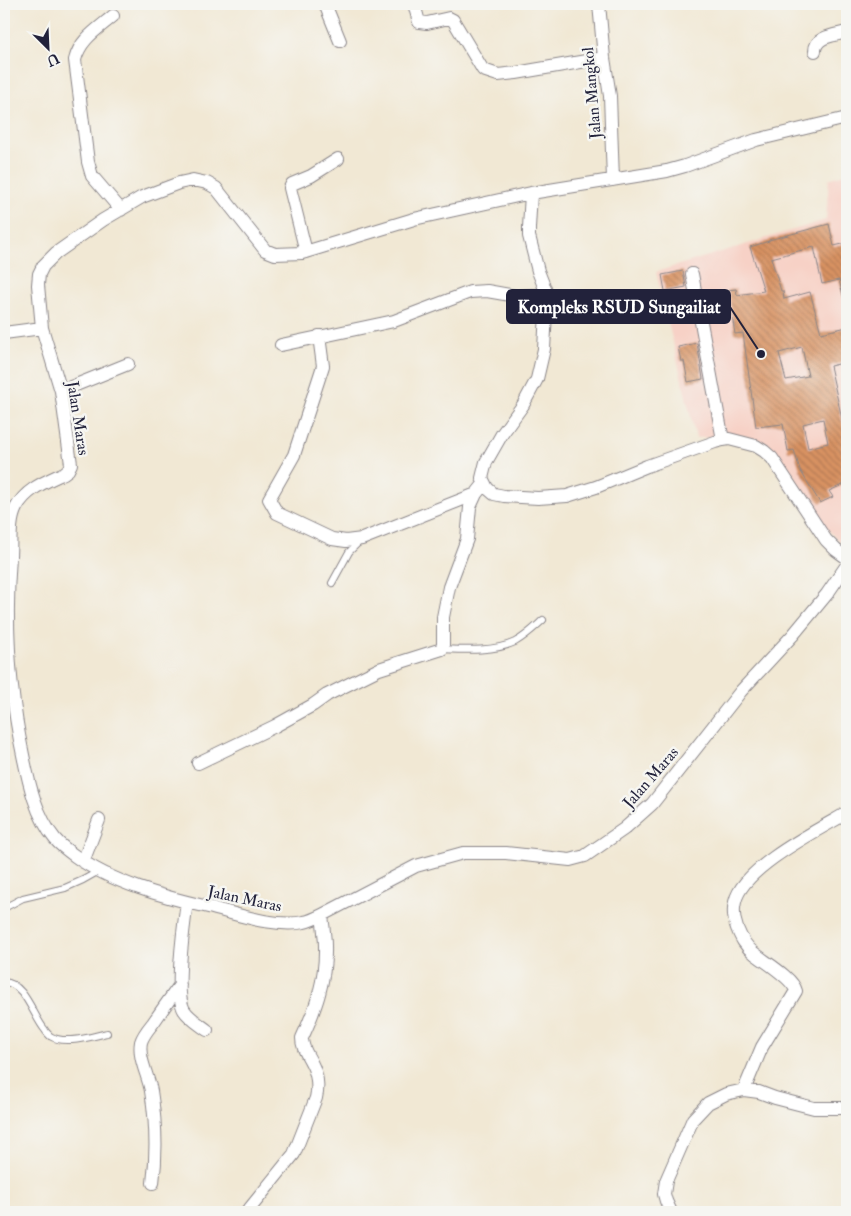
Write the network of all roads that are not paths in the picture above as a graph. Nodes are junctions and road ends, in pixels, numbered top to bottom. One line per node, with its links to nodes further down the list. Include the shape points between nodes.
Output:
1 (325, 4): 6 (street)
2 (414, 4): 8 (street, via 419,22 453,20 484,70 498,74)
3 (599, 4): 8 (street, Jalan Mangkol)
4 (114, 16): 13 (street, via 86,38 75,60 92,176)
5 (847, 32): 7 (street, via 824,38 815,46)
6 (340, 42)
7 (815, 51)
8 (604, 58): 11 (street, Jalan Mangkol, via 610,96)
9 (847, 118): 11 (street, Jalan Maras, via 756,140 667,171)
10 (338, 159): 14 (street, via 290,188)
11 (613, 180): 12 (street, Jalan Maras)
12 (530, 193): 14 (street, Jalan Maras, via 414,219); 16 (street, via 529,236)
13 (121, 210): 14 (street, Jalan Maras, via 178,183 193,180 207,183 216,188 266,250 275,254); 17 (street, Jalan Maras, via 56,253 43,266 38,285)
14 (306, 252)
15 (692, 274): 23 (street)
16 (547, 294): 19 (street, via 516,296 470,292 394,321); 24 (street, via 544,349 537,378 486,462)
17 (42, 328): 18 (street); 22 (street, Jalan Maras)
18 (4, 333)
19 (319, 336): 20 (street); 25 (street, via 323,366 294,455 269,499 277,513 332,539)
20 (281, 345)
21 (128, 364): 22 (street)
22 (61, 391): 34 (street, Jalan Maras, via 71,464 64,473 29,491 15,510 7,621 16,722 37,807 55,840)
23 (723, 440): 24 (street, via 567,496 504,496); 26 (street, via 756,446 768,454 826,540)
24 (480, 489): 25 (street); 30 (street, via 470,507 467,540 449,587 443,617)
25 (362, 539): 28 (lane, via 349,552)
26 (847, 558)
27 (847, 565): 38 (street, Jalan Maras, via 827,594 741,691 652,804 624,829 585,856 570,860 506,853 463,854 416,866)
28 (332, 583)
29 (543, 620): 30 (lane, via 509,644 477,649)
30 (442, 649): 31 (street, via 379,668 274,726)
31 (198, 763)
32 (847, 813): 43 (street, via 793,844 755,871 735,900 735,918 743,942 789,979 796,991 762,1047)
33 (99, 820): 34 (street)
34 (83, 862): 35 (street, Jalan Maras)
35 (99, 871): 36 (street, Jalan Maras); 37 (lane, via 65,888 23,898)
36 (187, 902): 38 (street, Jalan Maras, via 274,923 306,922); 40 (street)
37 (4, 908)
38 (322, 915): 46 (street, via 326,945 323,977 302,1038 318,1081 316,1098 294,1154)
39 (4, 982): 42 (lane, via 17,986 49,1036 66,1040)
40 (180, 985): 41 (street, via 184,1009); 45 (street, via 141,1042 155,1132)
41 (207, 1030)
42 (107, 1033)
43 (744, 1090): 44 (street, via 814,1108); 47 (street, via 708,1102 693,1119 664,1189)
44 (847, 1108)
45 (153, 1183)
46 (246, 1212)
47 (671, 1212)

